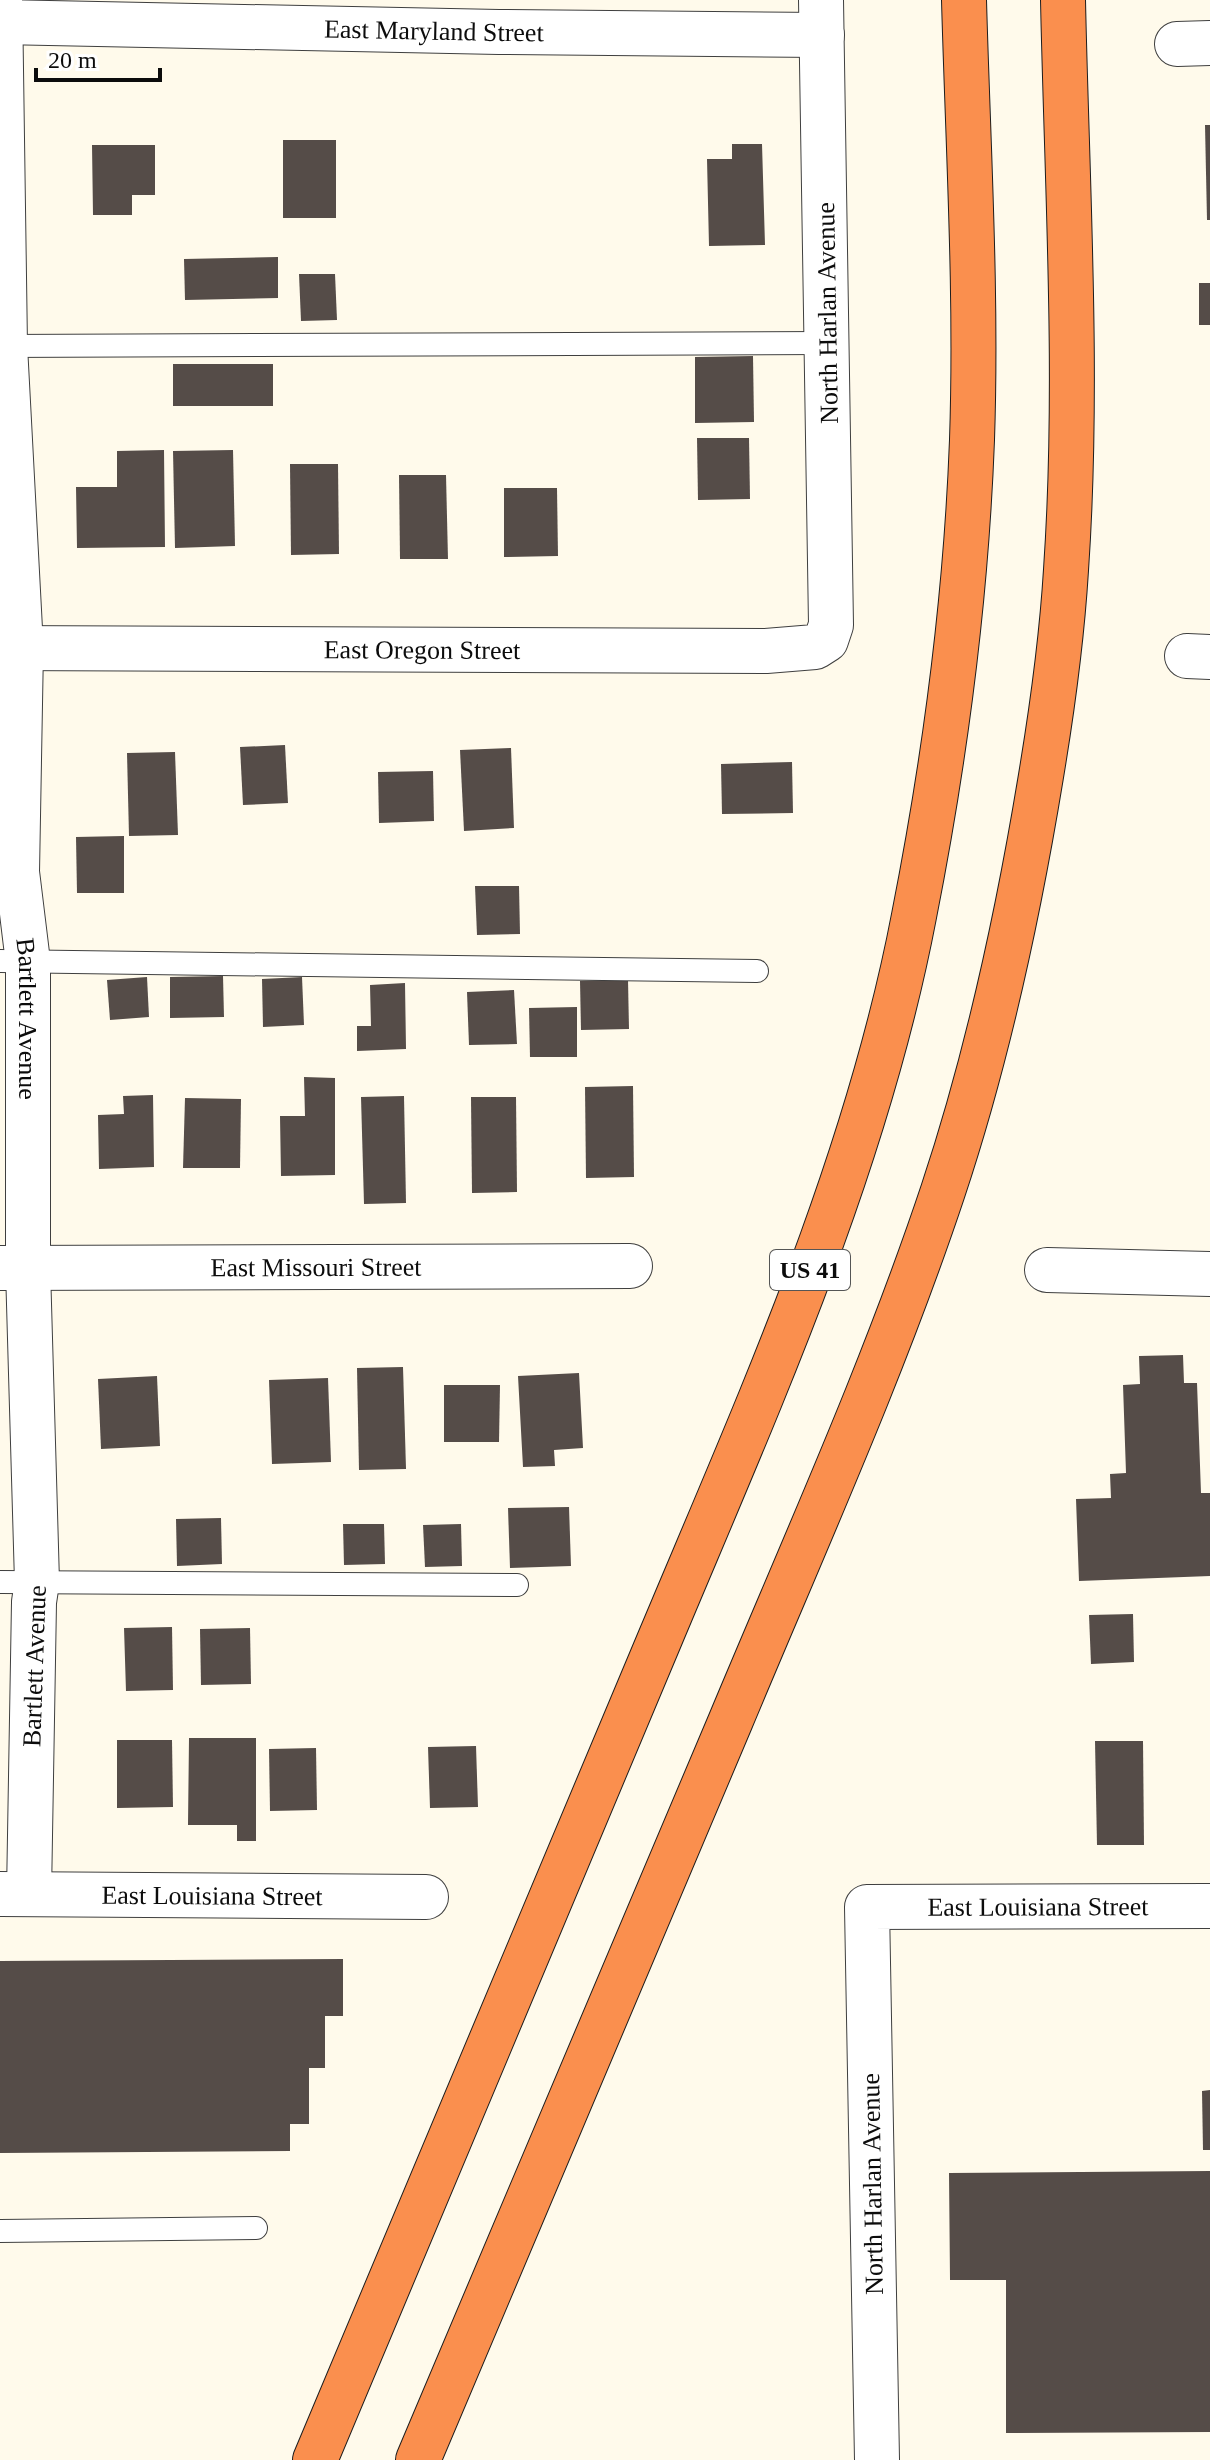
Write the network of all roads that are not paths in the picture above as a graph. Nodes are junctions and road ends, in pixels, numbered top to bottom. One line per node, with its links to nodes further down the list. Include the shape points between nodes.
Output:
1 (964, 0): 23 (highway, US 41, via 972,408 964,567 937,788 913,922 882,1047 853,1149 771,1372)
2 (1063, 0): 24 (highway, via 1071,345 1066,574 1024,873 973,1090 912,1281 844,1451)
3 (1, 15): 4 (street, East Maryland Street, via 499,32); 6 (street, Bartlett Avenue)
4 (821, 18): 5 (street, North Harlan Avenue)
5 (828, 343): 6 (lane); 7 (street, North Harlan Avenue)
6 (3, 346): 8 (street, Bartlett Avenue)
7 (831, 625): 8 (street, East Oregon Street, via 826,640 815,647 766,651)
8 (10, 648): 9 (street, Bartlett Avenue, via 17,872)
9 (14, 961): 10 (lane); 12 (street, Bartlett Avenue)
10 (757, 971)
11 (630, 1266): 12 (street, East Missouri Street)
12 (14, 1269): 15 (street, Bartlett Avenue)
13 (1047, 1270): 14 (street)
14 (1210, 1274)
15 (18, 1582): 16 (lane); 17 (street, Bartlett Avenue, via 34,1602)
16 (517, 1585)
17 (14, 1894): 18 (street, East Louisiana Street)
18 (426, 1897)
19 (1210, 1906): 20 (street, East Louisiana Street)
20 (867, 1907): 25 (street, North Harlan Avenue)
21 (256, 2228): 22 (lane)
22 (0, 2231)
23 (315, 2460)
24 (418, 2460)
25 (877, 2460)

